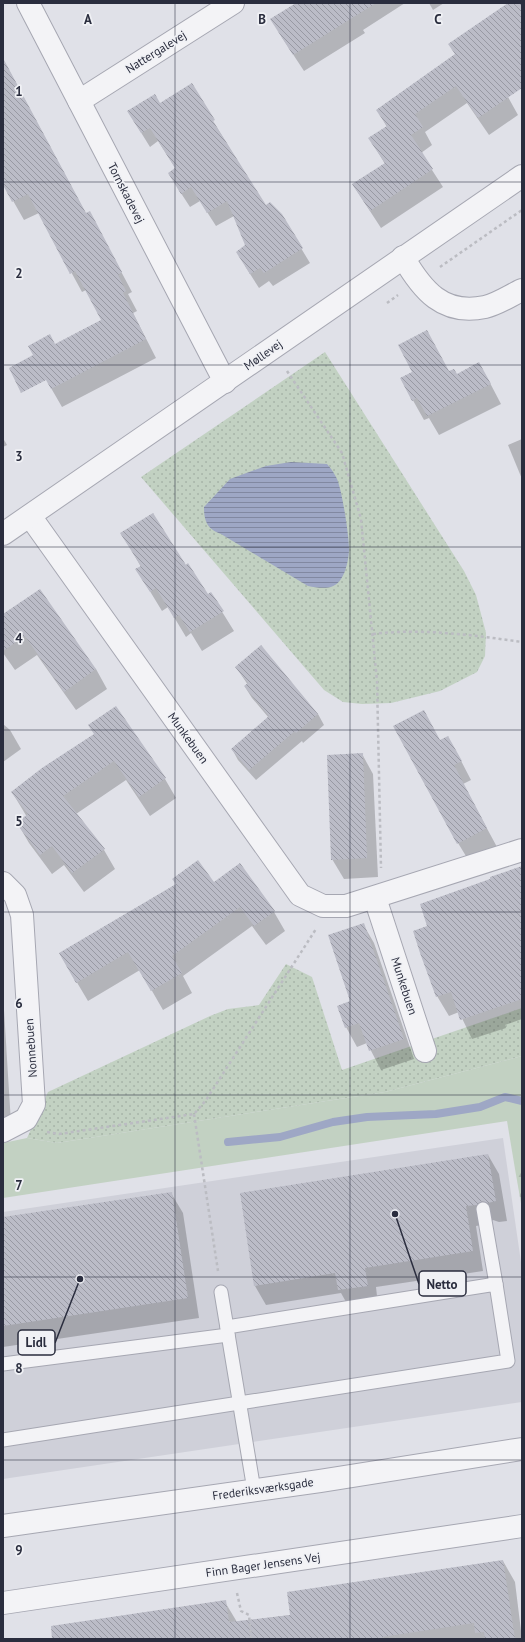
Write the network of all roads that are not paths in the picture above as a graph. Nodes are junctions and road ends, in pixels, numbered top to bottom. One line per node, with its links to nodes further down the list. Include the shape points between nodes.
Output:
1 (28, 3): 3 (street, Tornskadevej)
2 (233, 3): 3 (street, Nattergalevej)
3 (79, 101): 7 (street, Tornskadevej)
4 (522, 176): 5 (street, Møllevej)
5 (403, 258): 6 (street, via 417,282 438,301 460,308 486,307); 7 (street, Møllevej)
6 (522, 290)
7 (225, 382): 8 (street, Møllevej)
8 (30, 516): 9 (street, Møllevej); 12 (street, Munkebuen, via 300,895 323,906 346,906)
9 (3, 534)
10 (522, 850): 12 (street, Munkebuen)
11 (3, 883): 14 (street, Nonnebuen, via 14,895 22,914 34,1104 26,1119)
12 (379, 897): 13 (street, Munkebuen)
13 (425, 1050)
14 (3, 1131)
15 (483, 1209): 16 (lane)
16 (496, 1284): 18 (lane); 20 (lane, via 508,1362)
17 (221, 1292): 18 (lane)
18 (227, 1331): 19 (lane); 20 (lane)
19 (3, 1364)
20 (239, 1404): 21 (lane); 23 (lane)
21 (3, 1440)
22 (522, 1449): 23 (street, Frederiksværksgade)
23 (254, 1490): 24 (street, Frederiksværksgade)
24 (3, 1526)
25 (522, 1526): 26 (street, Finn Bager Jensens Vej)
26 (3, 1603)

